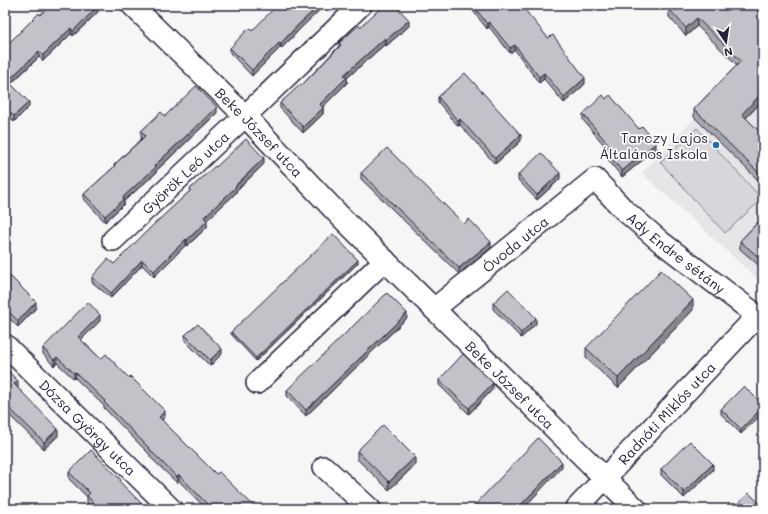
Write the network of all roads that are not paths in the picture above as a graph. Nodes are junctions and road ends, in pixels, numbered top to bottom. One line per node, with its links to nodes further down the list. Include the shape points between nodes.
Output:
1 (132, 5): 3 (street, Beke József utca)
2 (361, 5): 3 (street, Györök Leó utca)
3 (246, 116): 5 (street, Györök Leó utca); 6 (street, Beke József utca)
4 (595, 179): 7 (street, Óvoda utca); 8 (street, Ady Endre sétány, via 624,210 661,242)
5 (113, 240)
6 (385, 260): 7 (street, Beke József utca); 10 (street)
7 (434, 309): 12 (street, Beke József utca)
8 (760, 318): 12 (street, Radnóti Miklós utca)
9 (5, 344): 13 (street, Dózsa György utca)
10 (258, 383)
11 (324, 467): 14 (street)
12 (604, 478): 15 (street, Radnóti Miklós utca); 16 (street, Beke József utca)
13 (172, 509)
14 (370, 509)
15 (576, 509)
16 (636, 509)

